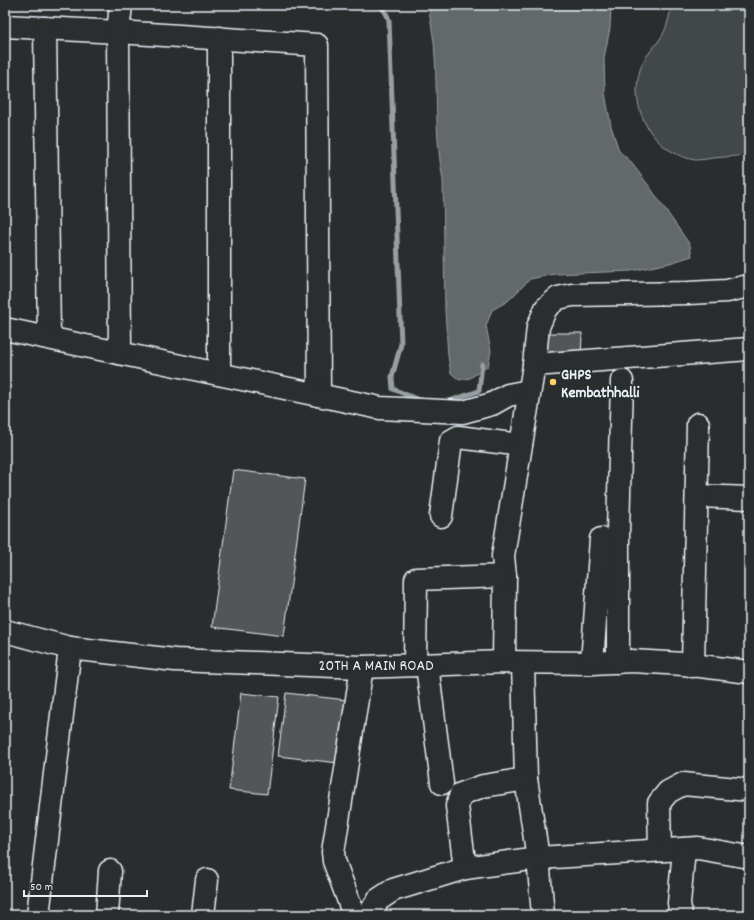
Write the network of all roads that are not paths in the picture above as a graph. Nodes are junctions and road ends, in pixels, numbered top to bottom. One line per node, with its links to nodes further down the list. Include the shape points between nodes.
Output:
1 (121, 5): 4 (street)
2 (5, 26): 3 (street)
3 (45, 28): 4 (street); 8 (street)
4 (118, 32): 5 (street); 10 (street)
5 (220, 38): 12 (street); 15 (street, via 317,45)
6 (744, 288): 11 (street, via 688,293 572,294 558,298 546,308 538,327)
7 (5, 329): 8 (street)
8 (49, 338): 10 (street)
9 (749, 349): 11 (street)
10 (120, 353): 12 (street)
11 (534, 365): 14 (street)
12 (219, 374): 15 (street)
13 (622, 381): 26 (street)
14 (530, 391): 15 (street, via 508,395 492,404 463,412 380,408); 17 (street)
15 (319, 395)
16 (698, 424): 18 (street)
17 (521, 445): 20 (street, via 458,437 451,440); 22 (street, via 503,556)
18 (697, 496): 19 (street); 29 (street)
19 (749, 498)
20 (441, 516)
21 (601, 539): 27 (street)
22 (505, 576): 25 (street); 28 (street, via 416,579)
23 (5, 631): 24 (street, 20TH A MAIN ROAD)
24 (70, 648): 30 (street, 20TH A MAIN ROAD, via 175,660); 42 (street)
25 (513, 662): 27 (street, 20TH A MAIN ROAD); 28 (street, 20TH A MAIN ROAD); 32 (street)
26 (618, 662): 27 (street, 20TH A MAIN ROAD); 29 (street, 20TH A MAIN ROAD, via 656,662)
27 (592, 663)
28 (421, 665): 30 (street, 20TH A MAIN ROAD); 33 (street)
29 (693, 666): 31 (street, 20TH A MAIN ROAD)
30 (362, 667): 45 (street, via 333,852)
31 (749, 672)
32 (526, 779): 38 (street); 39 (street, via 483,786 461,794 457,806)
33 (442, 783)
34 (749, 790): 36 (street, via 683,784 668,792 659,803)
35 (684, 849): 36 (street); 37 (street, via 698,848); 48 (street)
36 (660, 850): 38 (street)
37 (749, 857)
38 (538, 858): 39 (street); 47 (street)
39 (466, 868): 46 (street, via 394,890 378,900)
40 (110, 871): 43 (street)
41 (207, 880): 44 (street)
42 (38, 915)
43 (107, 915)
44 (203, 915)
45 (354, 915)
46 (369, 915)
47 (543, 915)
48 (680, 915)

